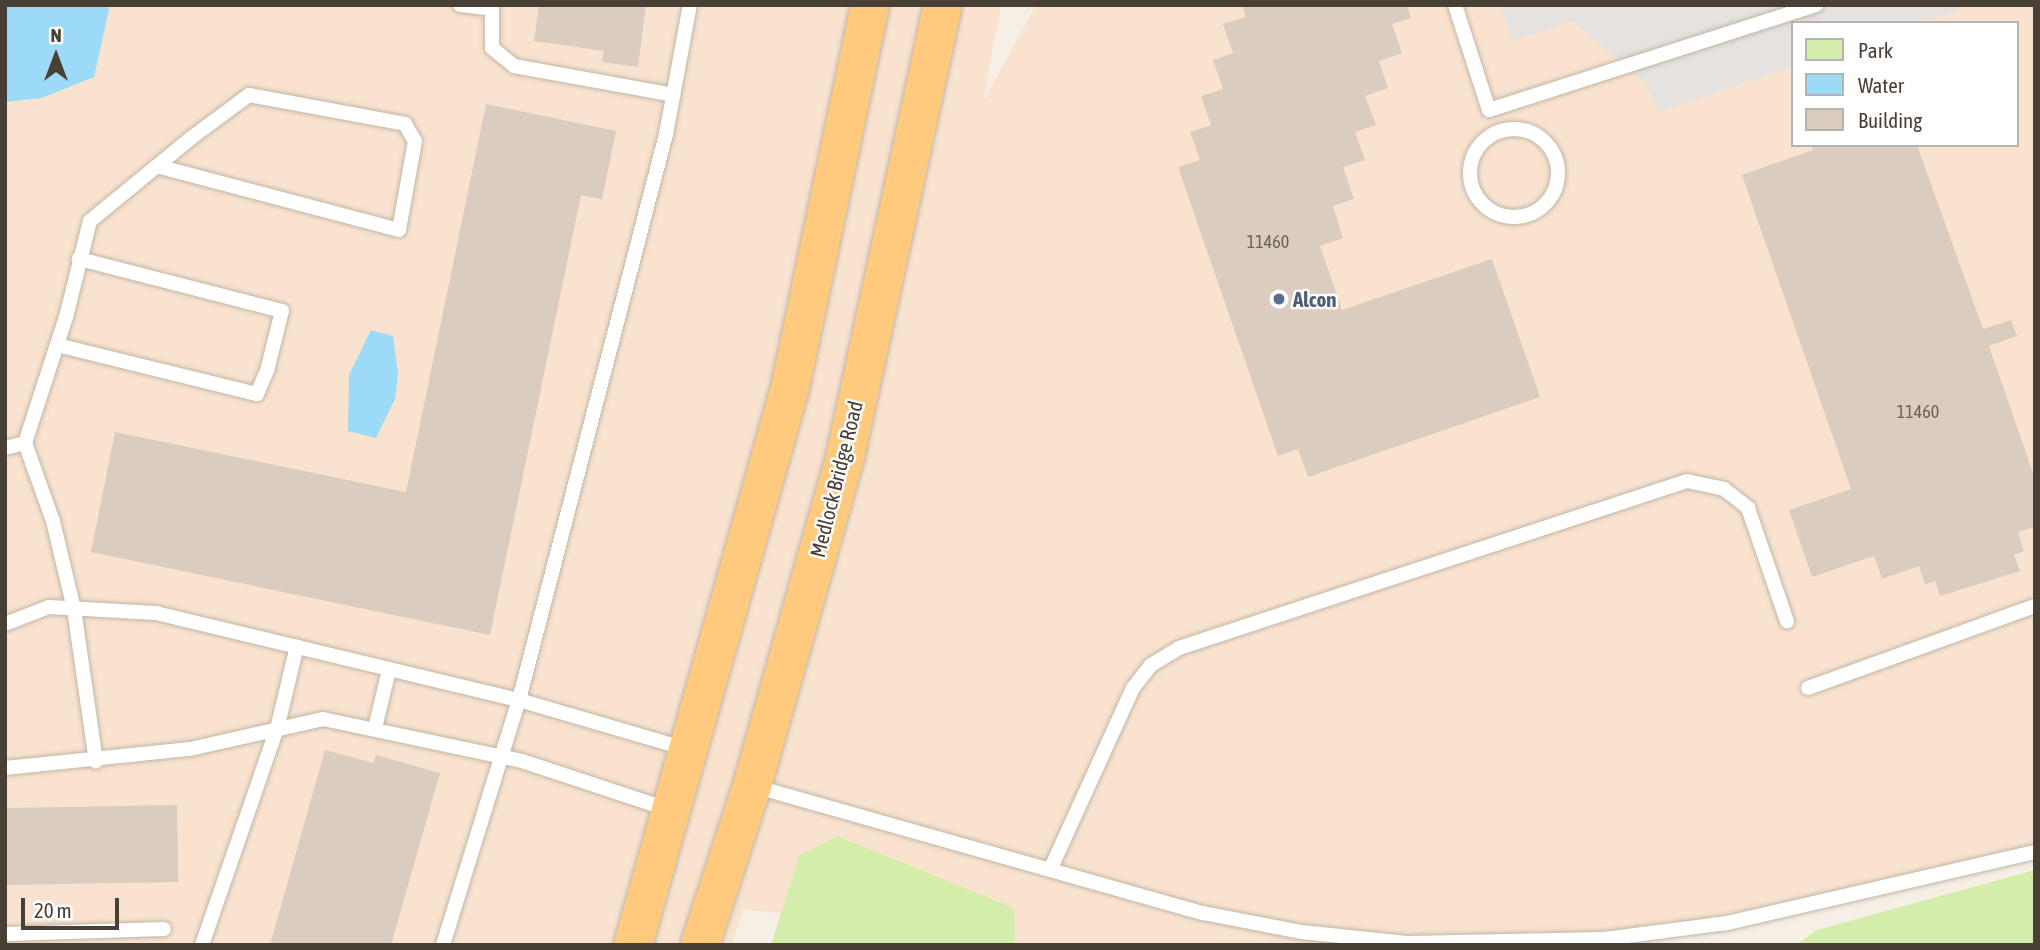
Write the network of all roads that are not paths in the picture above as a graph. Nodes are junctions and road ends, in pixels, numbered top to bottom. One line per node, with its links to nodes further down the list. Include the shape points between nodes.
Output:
1 (460, 5): 7 (lane)
2 (690, 5): 8 (lane)
3 (870, 5): 26 (highway, via 790,388)
4 (943, 5): 30 (highway, Medlock Bridge Road, via 846,453)
5 (1455, 5): 9 (lane)
6 (1817, 5): 9 (lane)
7 (492, 7): 8 (lane, via 492,48 514,66)
8 (673, 95): 23 (lane)
9 (1489, 110): 10 (lane)
10 (1496, 132): 10 (lane, via 1475,153 1471,181 1481,200 1498,214 1527,215 1541,208 1554,191 1556,156 1537,135 1509,129)
11 (157, 166): 11 (lane, via 249,94 405,124 415,141 399,230); 12 (lane, via 90,221)
12 (79, 258): 13 (lane); 13 (lane, via 282,311 267,371 257,394)
13 (57, 345): 14 (lane)
14 (25, 443): 15 (lane); 17 (lane, via 53,521)
15 (5, 449)
16 (2035, 606): 22 (lane)
17 (74, 609): 19 (lane, via 49,607); 20 (lane, via 156,613); 28 (lane)
18 (1787, 621): 33 (lane, via 1748,508 1724,489 1687,481 1192,644 1158,660 1133,688)
19 (5, 624)
20 (297, 646): 21 (lane); 25 (lane)
21 (389, 670): 23 (lane); 24 (lane)
22 (1808, 688)
23 (519, 700): 26 (lane); 27 (lane)
24 (375, 728): 25 (lane, via 323,719); 27 (lane)
25 (277, 729): 28 (lane, via 190,749); 36 (lane)
26 (688, 750): 31 (highway)
27 (502, 756): 31 (lane); 37 (lane)
28 (96, 761): 29 (lane)
29 (5, 768)
30 (752, 786): 33 (lane); 39 (highway, Medlock Bridge Road)
31 (671, 811): 38 (highway)
32 (2035, 852): 33 (lane, via 1727,923 1604,939 1465,944 1354,939 1252,924)
33 (1050, 870)
34 (164, 929): 35 (lane)
35 (5, 934)
36 (202, 945)
37 (443, 945)
38 (633, 945)
39 (700, 945)

